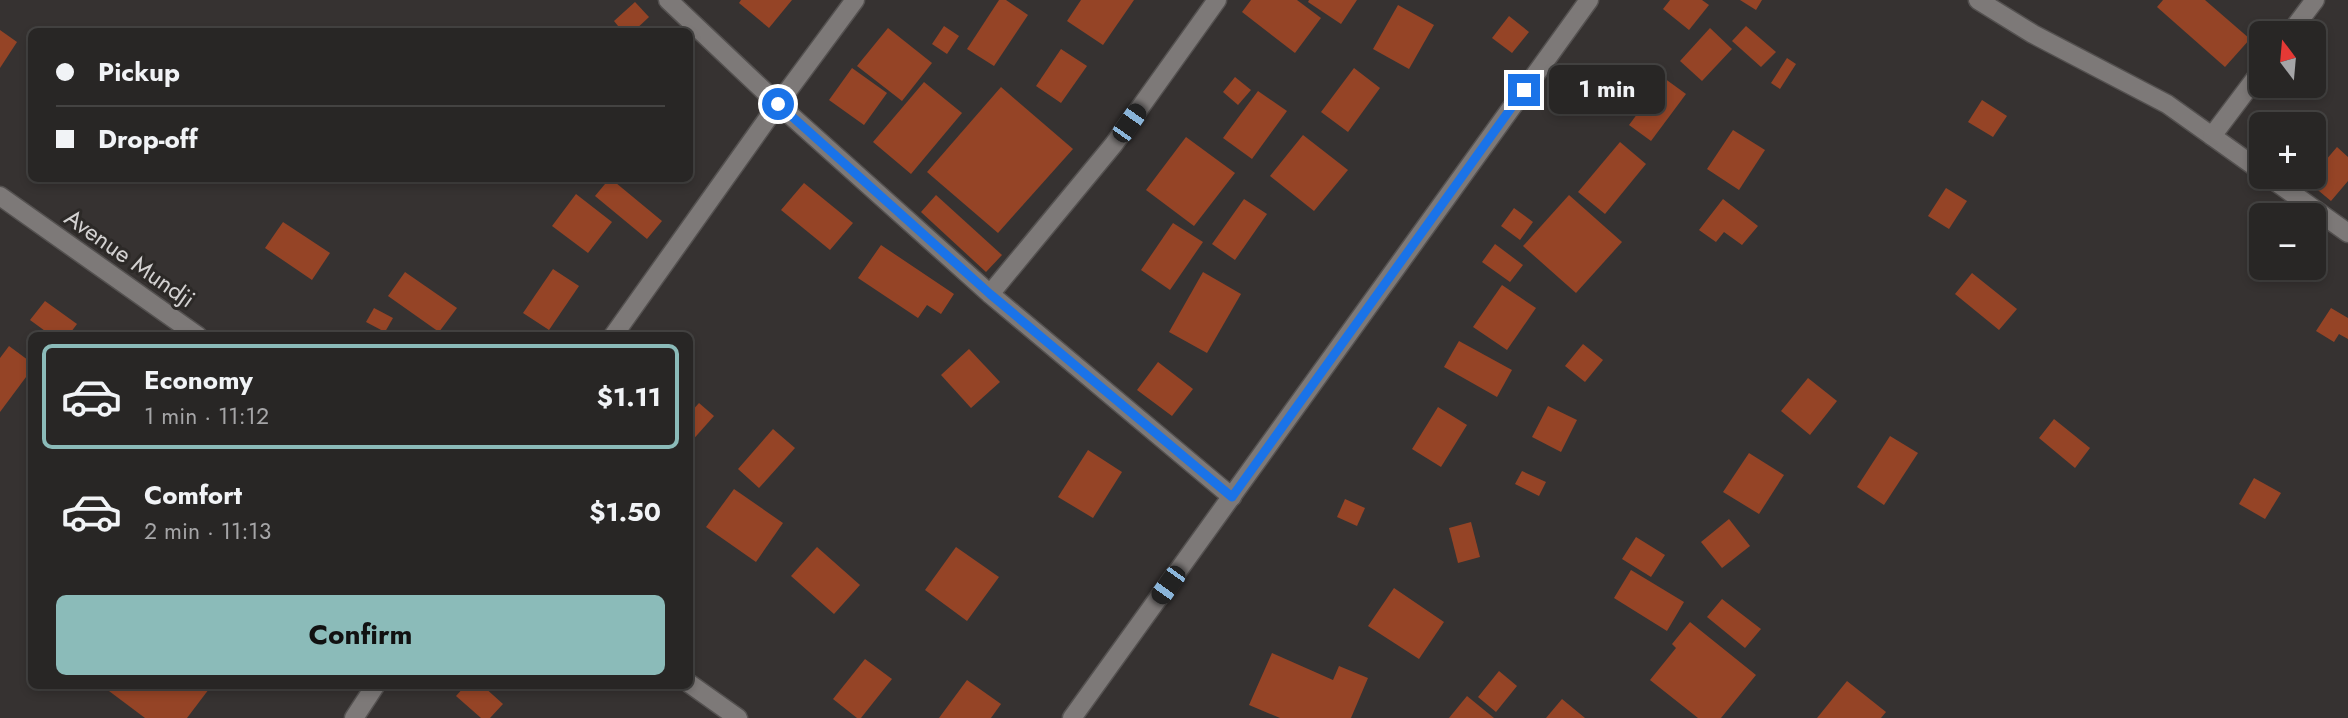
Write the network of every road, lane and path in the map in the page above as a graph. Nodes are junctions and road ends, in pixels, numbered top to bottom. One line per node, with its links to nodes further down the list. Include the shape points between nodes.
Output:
1 (668, 0): 9 (street)
2 (855, 0): 9 (street)
3 (1217, 0): 15 (street, via 1114,144)
4 (1589, 0): 18 (street)
5 (1980, 0): 10 (street, via 2033,34 2167,104)
6 (2315, 0): 7 (street)
7 (2299, 21)
8 (2249, 87): 10 (street)
9 (778, 104): 15 (street); 17 (street)
10 (2212, 136): 11 (street)
11 (2249, 162)
12 (2286, 189): 14 (street)
13 (0, 196): 16 (street, Avenue Mundji)
14 (2348, 233)
15 (990, 294): 18 (street)
16 (192, 332)
17 (616, 332)
18 (1232, 497): 23 (street)
19 (693, 686): 21 (street)
20 (373, 689): 22 (street)
21 (728, 715)
22 (354, 718)
23 (1072, 718)

